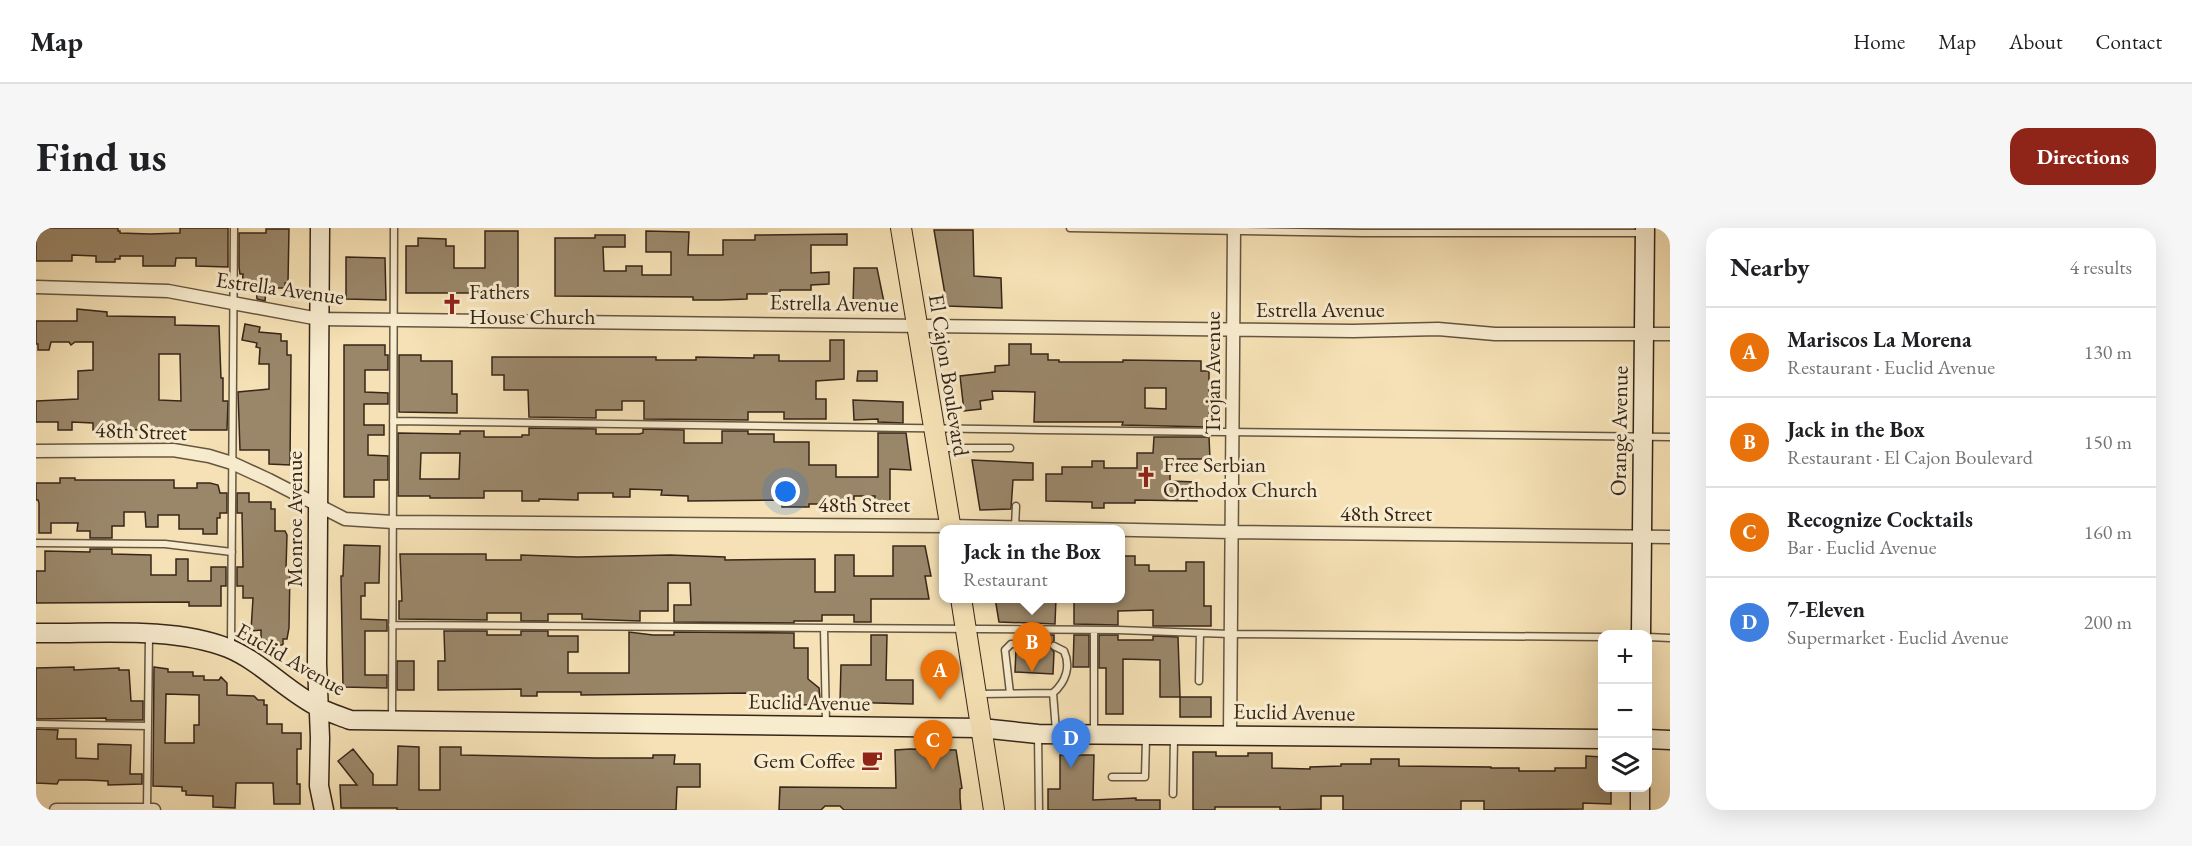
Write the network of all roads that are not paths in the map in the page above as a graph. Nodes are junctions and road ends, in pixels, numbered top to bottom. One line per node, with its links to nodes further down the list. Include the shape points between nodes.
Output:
1 (234, 228): 9 (lane)
2 (320, 228): 10 (main road, Monroe Avenue)
3 (394, 228): 11 (lane)
4 (901, 228): 12 (main road, El Cajon Boulevard)
5 (1071, 228): 6 (lane)
6 (1234, 229): 7 (lane, via 1362,233); 13 (street, Trojan Avenue)
7 (1645, 230): 14 (main road, Orange Avenue)
8 (36, 287): 9 (street, Estrella Avenue, via 168,291)
9 (233, 303): 10 (street, Estrella Avenue); 24 (lane)
10 (319, 319): 11 (street, Estrella Avenue); 25 (main road, Monroe Avenue)
11 (394, 319): 12 (street, Estrella Avenue); 16 (lane)
12 (917, 325): 13 (street, Estrella Avenue); 17 (main road, El Cajon Boulevard)
13 (1233, 329): 14 (street, Estrella Avenue); 18 (street, Trojan Avenue)
14 (1644, 334): 15 (street, Estrella Avenue); 19 (main road, Orange Avenue)
15 (1670, 334)
16 (393, 421): 17 (lane); 27 (lane)
17 (933, 427): 18 (lane); 21 (main road, El Cajon Boulevard)
18 (1232, 433): 19 (lane); 32 (street, Trojan Avenue)
19 (1643, 437): 20 (lane); 33 (main road, Orange Avenue)
20 (1670, 437)
21 (937, 448): 22 (lane); 28 (main road, El Cajon Boulevard)
22 (1010, 448)
23 (36, 451): 24 (street, 48th Street, via 173,450)
24 (232, 463): 25 (street, 48th Street); 36 (lane)
25 (318, 505): 27 (street, 48th Street, via 345,519); 57 (main road, Monroe Avenue)
26 (1016, 506): 29 (lane)
27 (393, 522): 30 (street, 48th Street); 38 (lane)
28 (950, 525)
29 (1016, 525)
30 (939, 528)
31 (1125, 530): 32 (street, 48th Street)
32 (1231, 532): 33 (street, 48th Street); 46 (street, Trojan Avenue)
33 (1642, 536): 34 (street, 48th Street); 42 (main road, Orange Avenue)
34 (1670, 537)
35 (36, 543): 36 (lane, via 165,544)
36 (231, 552): 52 (lane)
37 (962, 603): 40 (main road)
38 (392, 626): 39 (lane); 58 (lane)
39 (824, 629): 40 (lane); 61 (lane)
40 (966, 630): 41 (lane); 56 (main road)
41 (1094, 630): 44 (lane); 64 (lane)
42 (1641, 630)
43 (36, 633): 45 (main road, Euclid Avenue)
44 (1200, 633): 46 (lane); 53 (lane)
45 (148, 634): 52 (main road, Euclid Avenue, via 196,638); 60 (lane)
46 (1230, 634): 47 (lane); 67 (street, Trojan Avenue)
47 (1598, 637)
48 (1652, 637): 49 (lane)
49 (1670, 638)
50 (1016, 644): 54 (lane, via 1005,650)
51 (1054, 646): 55 (lane, via 1064,651 1067,664 1063,683)
52 (231, 649): 57 (main road, Euclid Avenue)
53 (1199, 681)
54 (1010, 693): 55 (lane); 56 (lane)
55 (1053, 693): 63 (lane)
56 (976, 694): 62 (main road)
57 (319, 708): 58 (main road, Euclid Avenue, via 350,720); 77 (main road, Monroe Avenue, via 319,786)
58 (392, 720): 61 (main road, Euclid Avenue)
59 (36, 724): 60 (lane)
60 (148, 726): 74 (lane)
61 (826, 726): 62 (main road, Euclid Avenue)
62 (981, 728): 63 (main road, Euclid Avenue); 78 (main road)
63 (1047, 734): 64 (main road, Euclid Avenue); 79 (lane)
64 (1094, 734): 65 (main road, Euclid Avenue)
65 (1146, 735): 66 (main road, Euclid Avenue); 71 (lane, via 1145,777)
66 (1174, 735): 67 (main road, Euclid Avenue); 73 (lane)
67 (1230, 735): 68 (main road, Euclid Avenue)
68 (1598, 739)
69 (1652, 739): 70 (main road)
70 (1670, 740)
71 (1112, 777)
72 (1640, 792): 80 (main road)
73 (1173, 794)
74 (147, 809): 75 (street); 76 (street)
75 (56, 810)
76 (154, 810)
77 (324, 810)
78 (994, 810)
79 (1039, 810)
80 (1640, 810)

